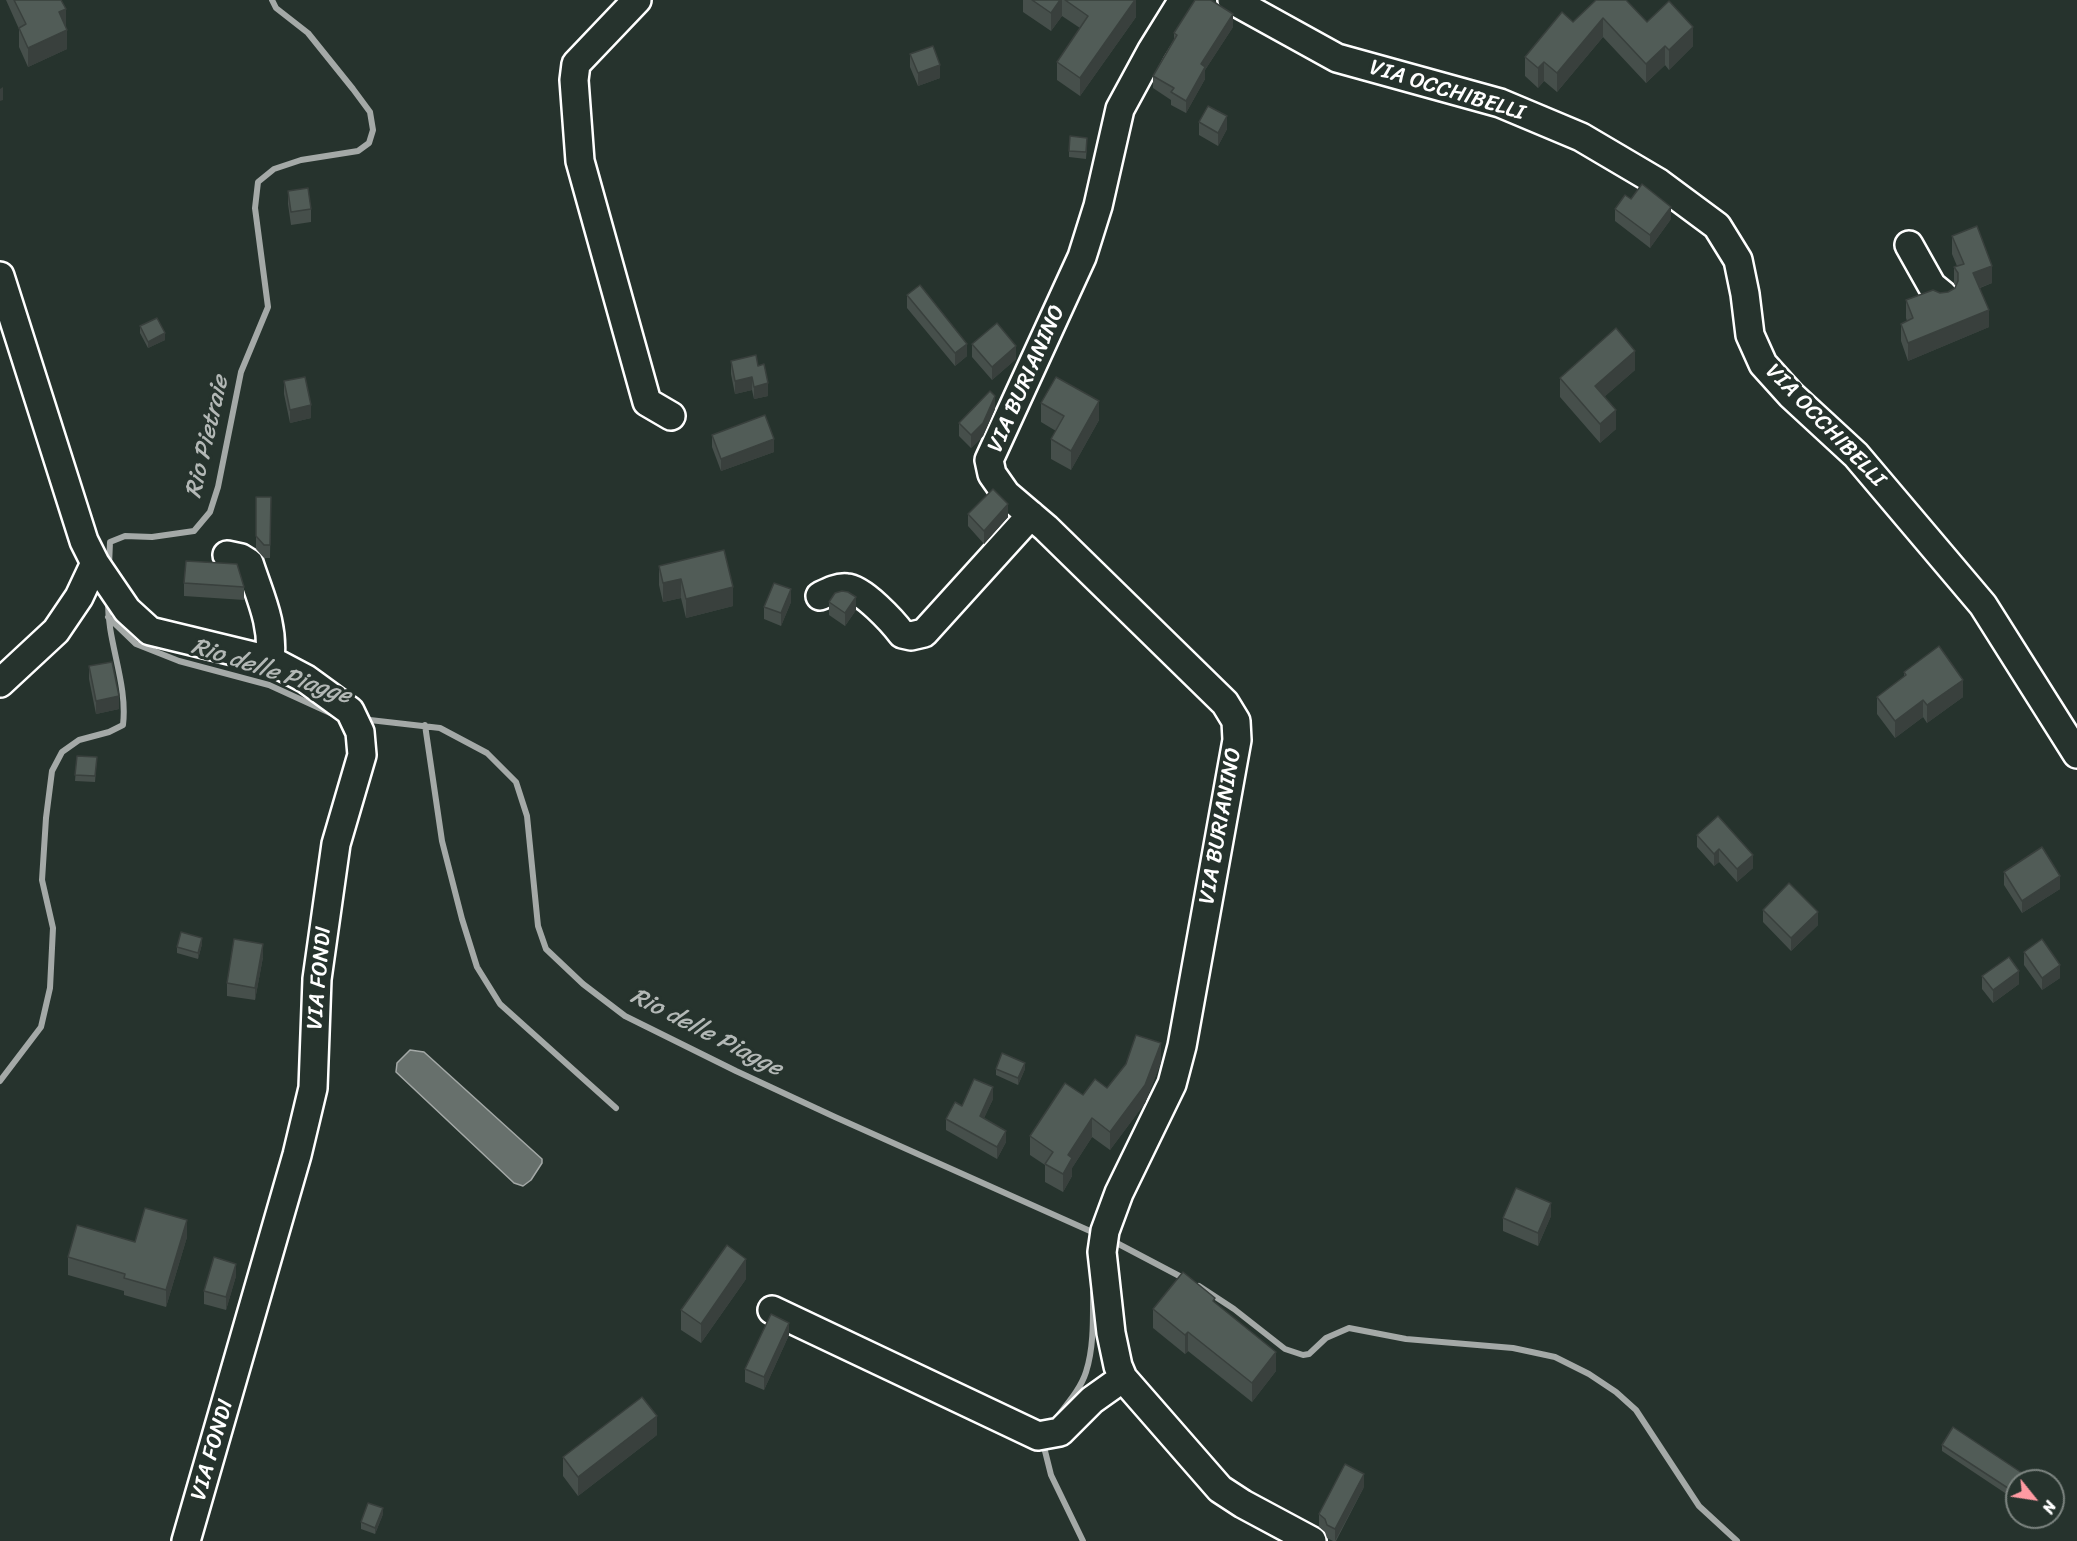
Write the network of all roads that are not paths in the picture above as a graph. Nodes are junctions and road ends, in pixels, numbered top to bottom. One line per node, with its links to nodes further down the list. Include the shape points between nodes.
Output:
1 (637, 0): 7 (street, via 576,64 580,161 647,402)
2 (1183, 0): 8 (street, VIA BURIANINO, via 1120,109 1082,257 989,460 992,474 1006,494)
3 (1232, 0): 14 (street, VIA OCCHIBELLI, via 1338,58 1500,103 1581,137 1659,183 1717,226 1738,260 1750,335 1763,364 1856,455 1983,604)
4 (1909, 245): 6 (street, via 1932,286)
5 (0, 276): 10 (street, VIA FONDI, via 84,541)
6 (1944, 295)
7 (671, 416)
8 (1031, 515): 11 (street, via 924,633 902,634 862,595 849,588 834,589); 16 (street, VIA BURIANINO, via 1225,703 1236,721 1237,740 1182,1046 1172,1084 1119,1193 1105,1231 1102,1252 1111,1333)
9 (227, 555): 12 (street, via 249,563 270,624)
10 (95, 562): 12 (street, VIA FONDI, via 127,610 150,631); 13 (street, via 79,597 56,631)
11 (820, 596)
12 (270, 660): 17 (street, VIA FONDI, via 306,679 350,711 360,732 362,755 336,844 317,979 313,1088)
13 (0, 683)
14 (2077, 754)
15 (772, 1310): 16 (street, via 1038,1436 1060,1432 1092,1400)
16 (1124, 1378): 18 (street, VIA BURIANINO, via 1220,1489)
17 (186, 1541)
18 (1312, 1541)

